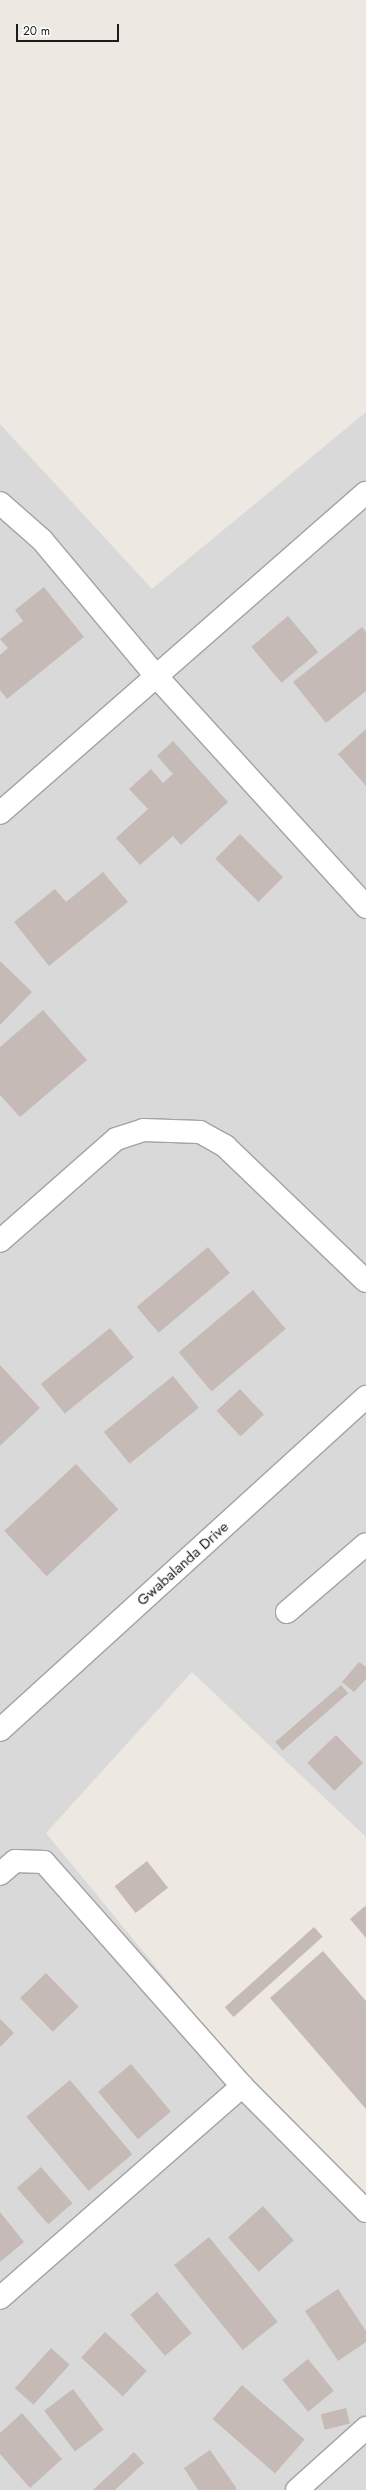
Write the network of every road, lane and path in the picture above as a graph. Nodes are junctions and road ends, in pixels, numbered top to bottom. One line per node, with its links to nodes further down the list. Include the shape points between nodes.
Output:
1 (366, 493): 3 (street)
2 (0, 503): 3 (street, via 42,540)
3 (157, 677): 4 (street); 5 (street)
4 (0, 813)
5 (366, 907)
6 (0, 1240): 7 (street, via 116,1139 143,1130 200,1132 225,1146)
7 (366, 1281)
8 (366, 1397): 11 (street, Gwabalanda Drive)
9 (366, 1544): 10 (street)
10 (287, 1612)
11 (0, 1730)
12 (0, 1874): 13 (street, via 15,1861 30,1858 44,1862)
13 (242, 2086): 14 (street); 15 (street)
14 (366, 2212)
15 (0, 2298)
16 (366, 2428): 17 (street)
17 (298, 2490)

